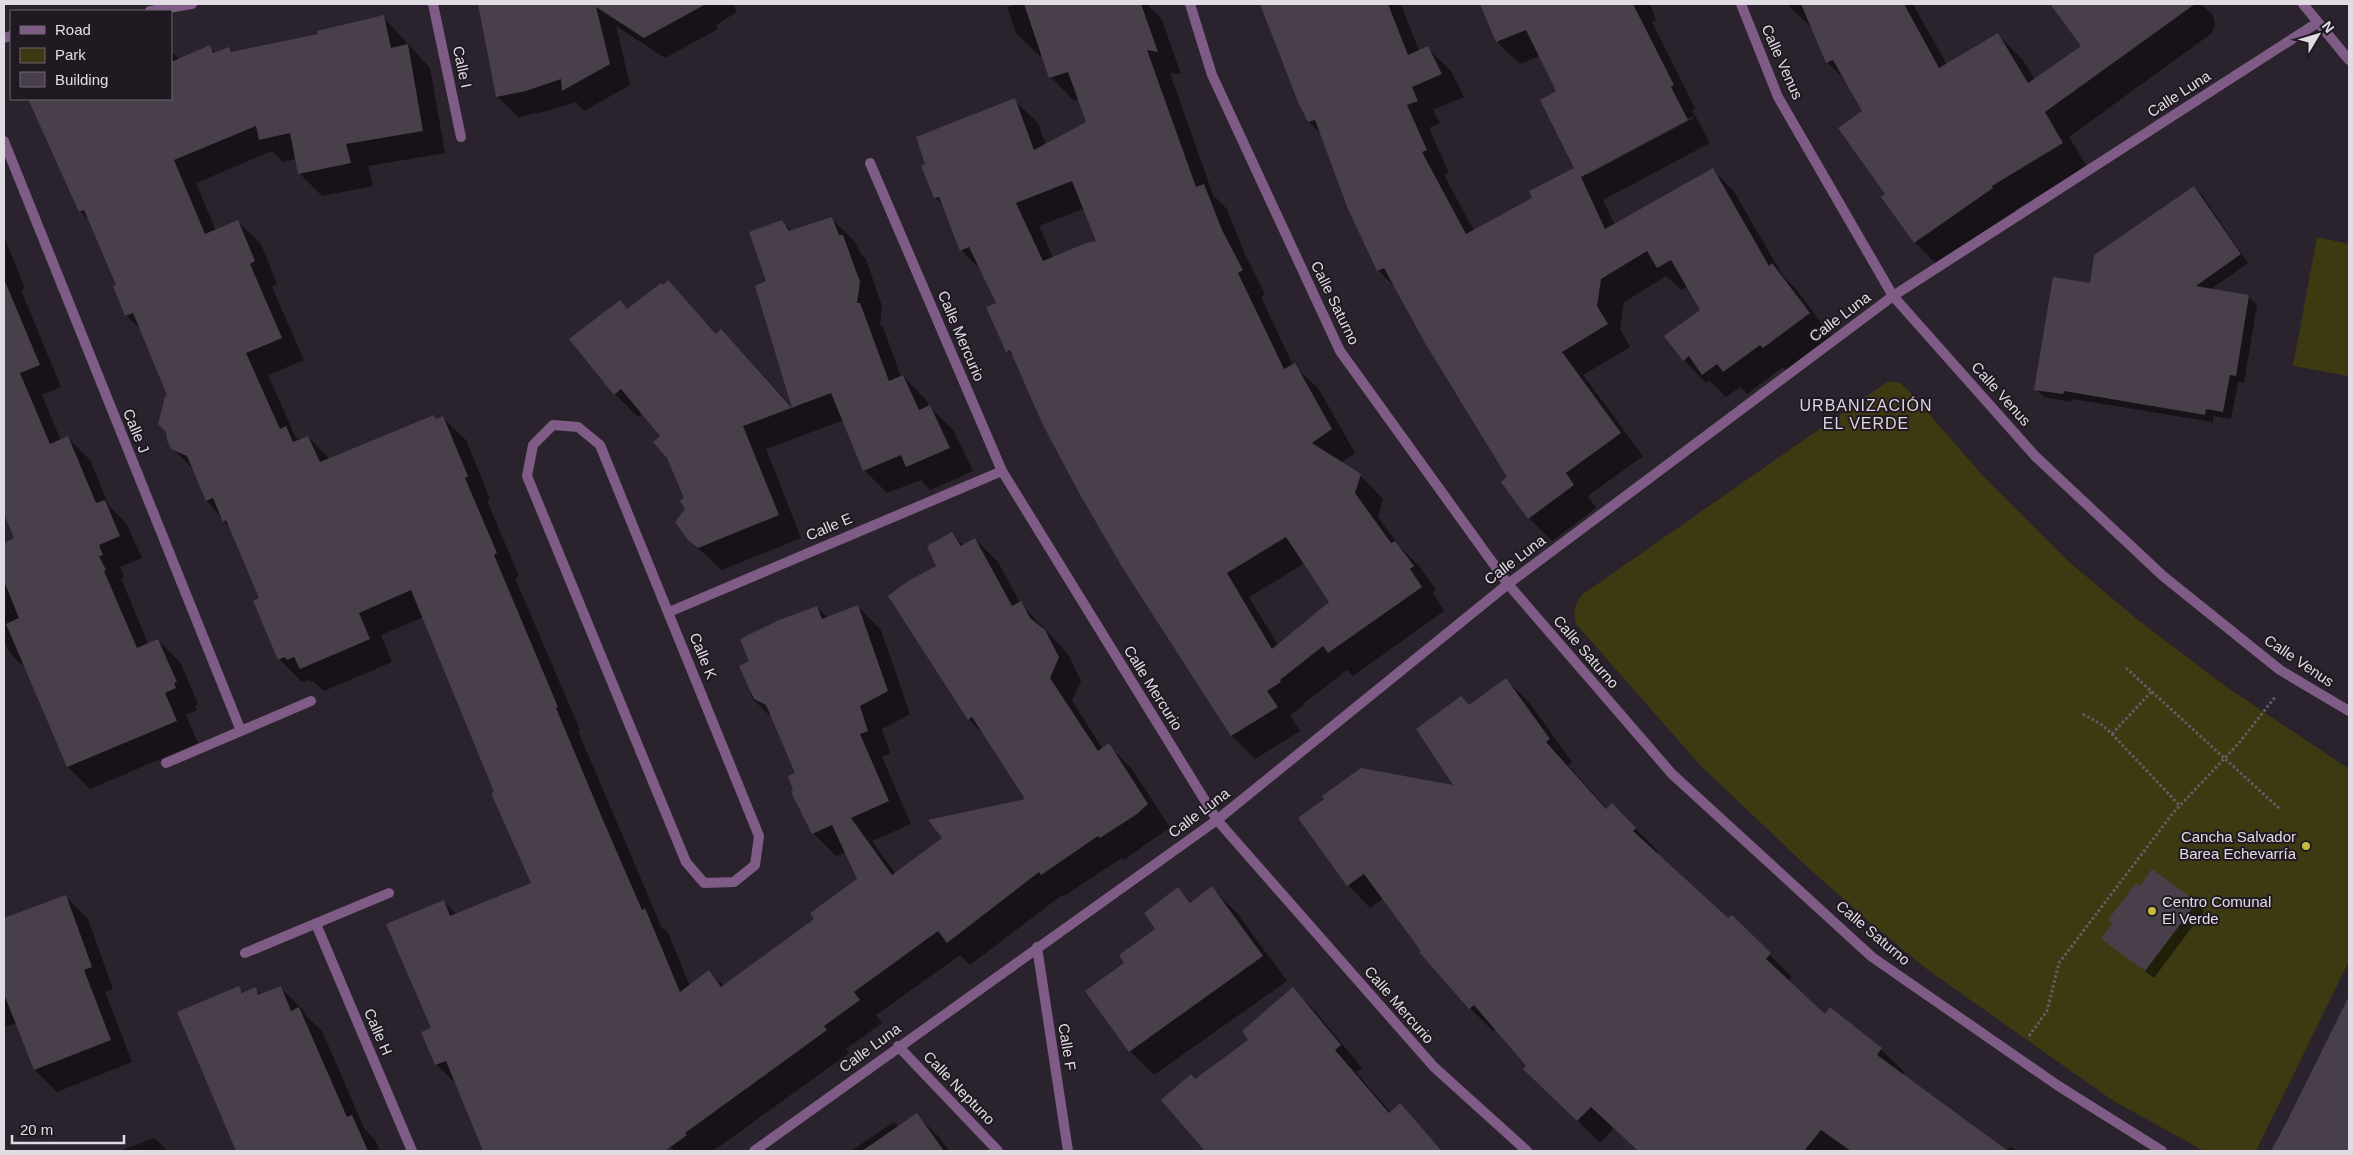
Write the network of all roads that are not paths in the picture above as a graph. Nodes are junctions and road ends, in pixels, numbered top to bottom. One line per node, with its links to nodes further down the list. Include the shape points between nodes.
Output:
1 (192, 4): 6 (street)
2 (432, 4): 9 (street, Calle I)
3 (1190, 4): 14 (street, Calle Saturno, via 1212,75 1340,351)
4 (1741, 4): 12 (street, Calle Venus, via 1778,96)
5 (2303, 4): 7 (street)
6 (156, 10)
7 (2317, 23): 8 (street); 12 (street, Calle Luna)
8 (2349, 60)
9 (462, 137)
10 (4, 141): 18 (street, Calle J)
11 (870, 162): 13 (street, Calle Mercurio)
12 (1893, 296): 14 (street, Calle Luna); 17 (street, Calle Venus, via 2035,456 2163,576 2291,676)
13 (1002, 471): 15 (street, Calle E); 20 (street, Calle Mercurio)
14 (1508, 584): 20 (street, Calle Luna); 31 (street, Calle Saturno, via 1672,774 1872,957 2057,1085)
15 (669, 612): 15 (street, Calle K, via 759,836 754,865 734,882 704,882 686,862 527,476 533,445 553,426 578,427 600,445)
16 (311, 702): 18 (street)
17 (2349, 711)
18 (241, 731): 19 (street)
19 (166, 763)
20 (1217, 820): 23 (street, Calle Luna); 30 (street, Calle Mercurio, via 1434,1067)
21 (389, 893): 22 (street)
22 (316, 924): 24 (street); 26 (street, Calle H)
23 (1037, 947): 25 (street, Calle Luna); 29 (street, Calle F)
24 (245, 953)
25 (898, 1046): 27 (street, Calle Luna); 28 (street, Calle Neptuno)
26 (412, 1151)
27 (754, 1151)
28 (998, 1151)
29 (1068, 1151)
30 (1527, 1151)
31 (2162, 1151)

